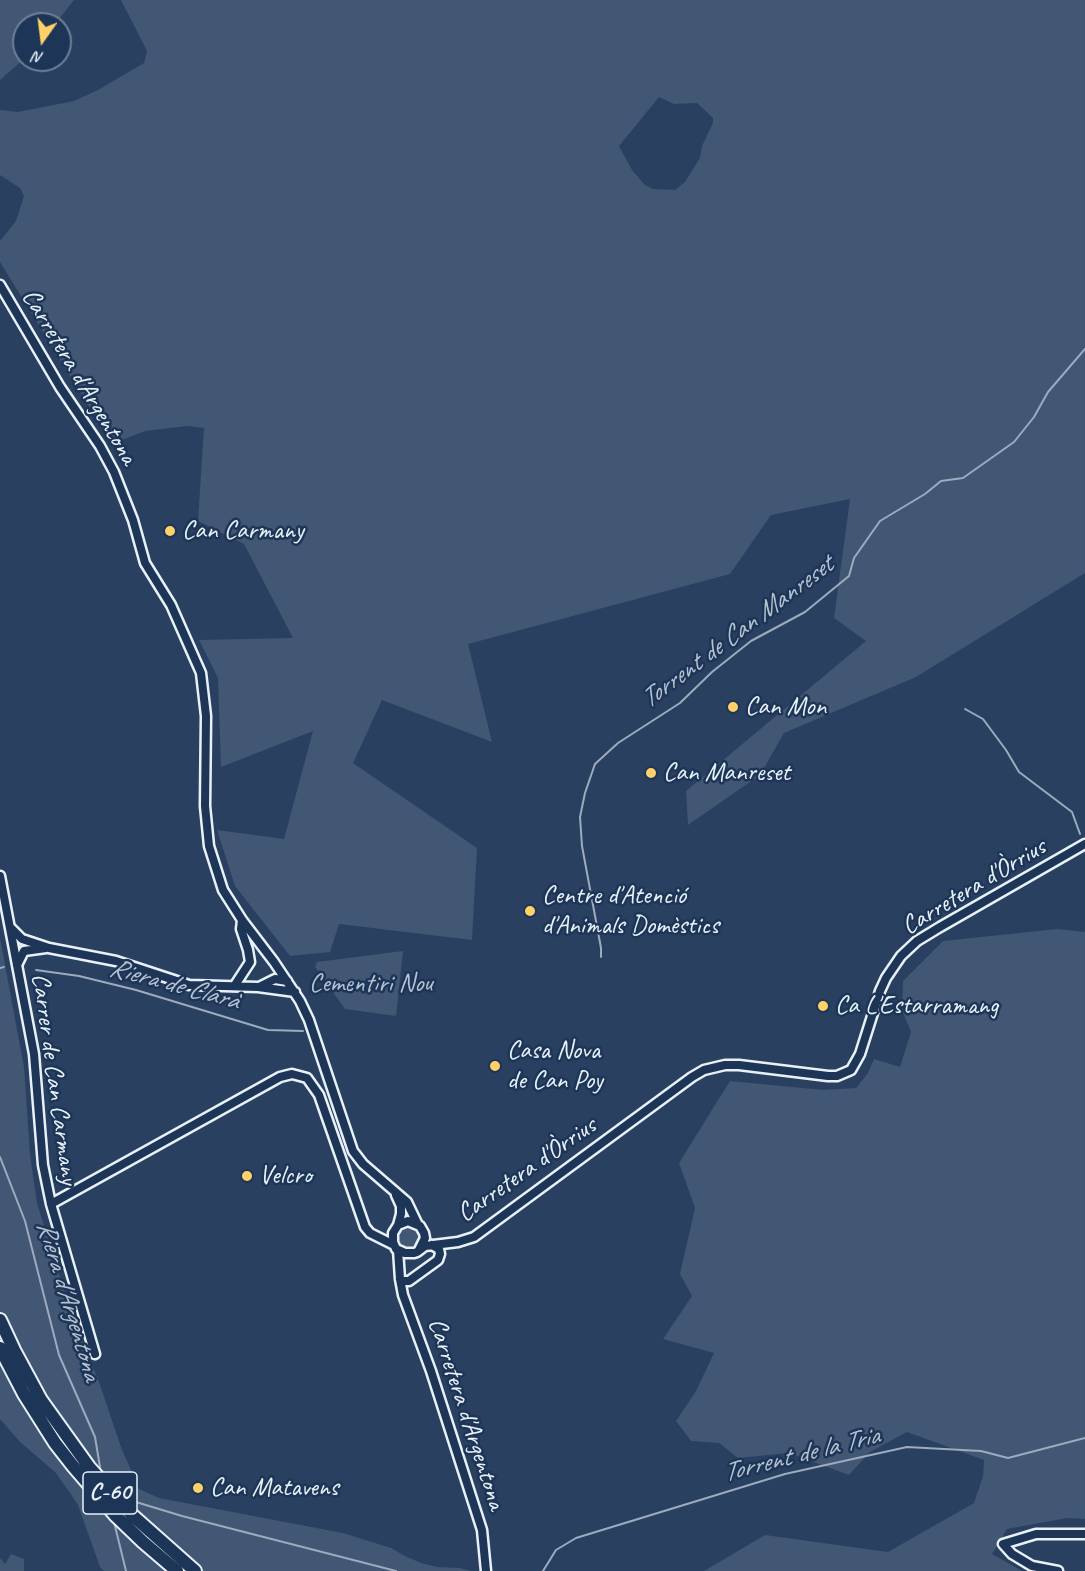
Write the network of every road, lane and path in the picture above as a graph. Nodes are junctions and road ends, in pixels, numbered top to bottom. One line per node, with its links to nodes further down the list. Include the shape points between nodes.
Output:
1 (0, 285): 4 (street, Carretera d'Argentona, via 114,472 146,563 171,605 201,673 210,846 222,890)
2 (1085, 844): 17 (street, Carretera d'Òrrius, via 940,927 901,956 883,984 851,1070 837,1076 739,1065 704,1070 474,1237)
3 (0, 876): 5 (street, Carrer de Can Carmany)
4 (242, 920): 8 (street, Carretera d'Argentona); 9 (street, via 250,962)
5 (11, 927): 6 (street, via 22,939); 7 (street, Carrer de Can Carmany)
6 (49, 948): 7 (street, via 24,951); 9 (street, via 116,961 189,986)
7 (17, 964): 13 (street, Carrer de Can Carmany, via 34,1054 43,1165)
8 (287, 981): 10 (street, via 275,979); 11 (street, Carretera d'Argentona)
9 (235, 985): 10 (street)
10 (258, 987): 11 (street)
11 (295, 992): 12 (street, Carretera d'Argentona, via 309,1020 353,1151)
12 (394, 1192): 14 (street, via 401,1206); 15 (street, via 407,1202)
13 (51, 1204): 16 (street, via 280,1077 292,1074 308,1078 319,1095 359,1214); 23 (street, Carrer de Can Carmany)
14 (396, 1228): 15 (street, via 408,1221); 16 (street); 18 (street)
15 (421, 1229): 17 (street, Carretera d'Òrrius); 19 (street, via 424,1242)
16 (370, 1233): 18 (street)
17 (435, 1244): 19 (street, Carretera d'Òrrius); 20 (street, via 441,1254 438,1260 408,1281)
18 (396, 1247): 19 (street, via 405,1253); 20 (street, Carretera d'Argentona)
19 (415, 1252): 20 (street)
20 (400, 1275): 25 (street, Carretera d'Argentona, via 403,1295 482,1530)
21 (0, 1320): 27 (highway, C-60, via 41,1400 76,1451 114,1497)
22 (0, 1348): 26 (highway, C-60, via 24,1394 73,1466 116,1516)
23 (94, 1354)
24 (1085, 1534): 30 (street, via 1036,1534 1003,1544 1032,1566)
25 (486, 1559): 28 (street, Carretera d'Argentona); 29 (street)
26 (177, 1571)
27 (195, 1571)
28 (486, 1571)
29 (492, 1571)
30 (1059, 1571)

